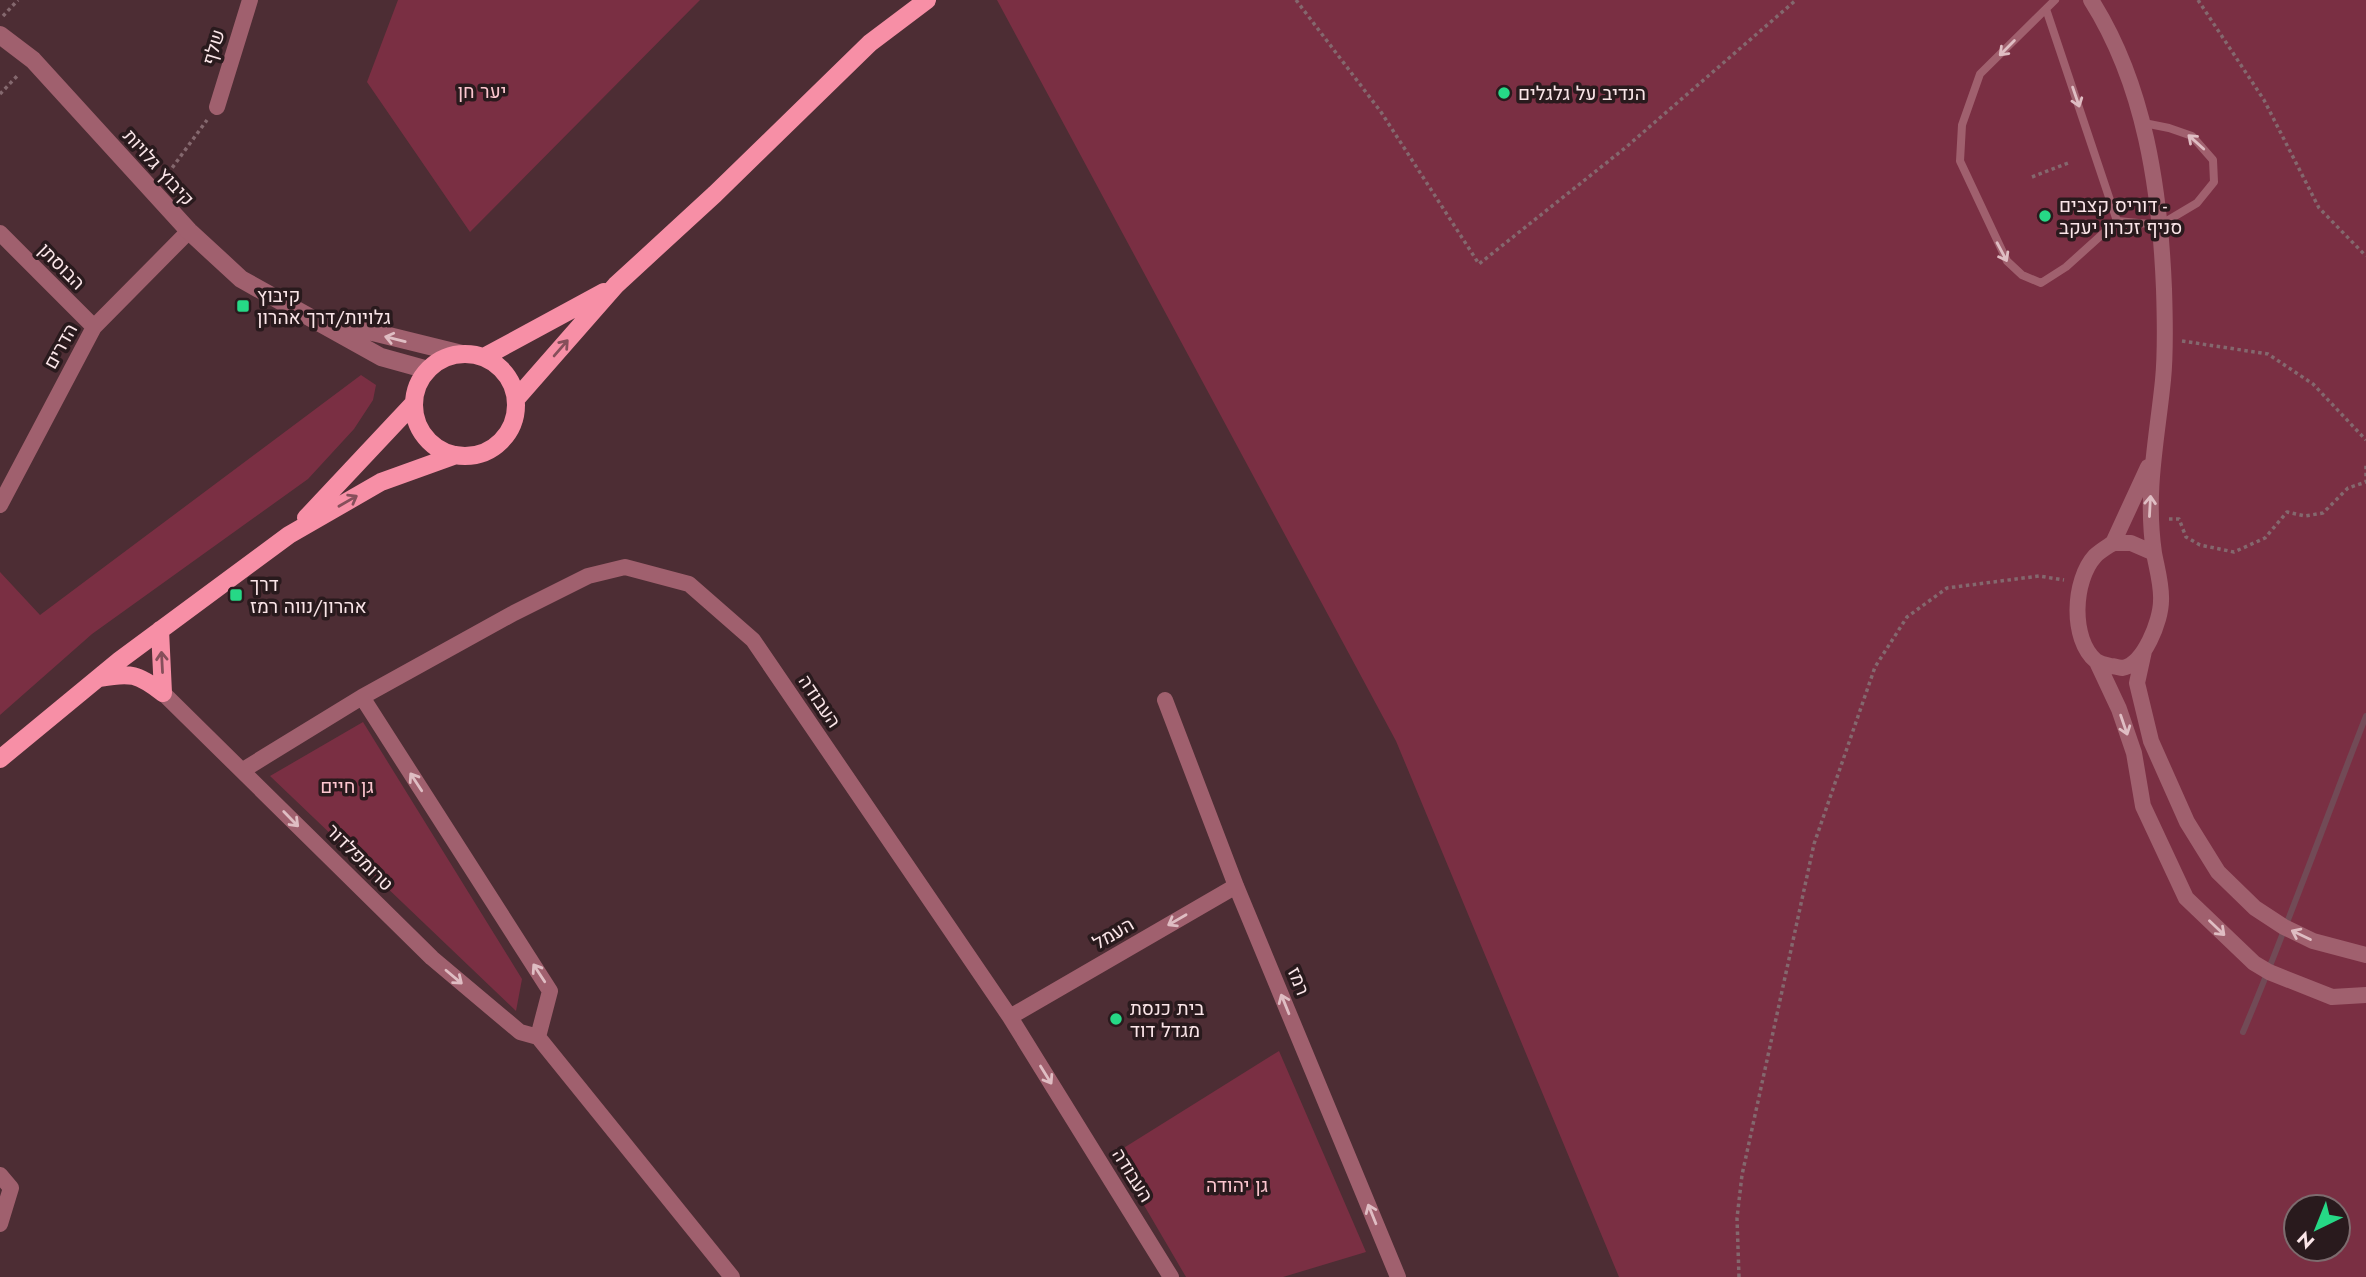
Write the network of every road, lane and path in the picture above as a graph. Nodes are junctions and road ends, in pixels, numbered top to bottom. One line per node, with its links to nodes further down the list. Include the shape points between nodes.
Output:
1 (18, 0): 10 (path)
2 (250, 0): 14 (street, שלף)
3 (927, 0): 24 (main road, via 870,43)
4 (1296, 0): 5 (path, via 1381,112 1479,264 1625,148)
5 (1796, 0)
6 (2055, 0): 9 (lane)
7 (2091, 0): 15 (street, via 2110,29)
8 (2197, 0): 23 (path, via 2264,100 2319,208)
9 (2046, 9): 19 (lane, one-way to 19); 19 (lane, one-way to 19, via 1980,74 1962,125 1960,161 2007,261 2022,275 2041,283)
10 (0, 19)
11 (0, 35): 12 (street, קיבוץ גלויות)
12 (33, 60): 13 (path); 18 (street, קיבוץ גלויות)
13 (0, 94)
14 (216, 107): 18 (path)
15 (2144, 123): 20 (street); 20 (lane, one-way to 15, via 2197,203 2214,181 2213,160 2192,136)
16 (2068, 163): 17 (path)
17 (2032, 177)
18 (155, 192): 21 (street, קיבוץ גלויות)
19 (2118, 221): 20 (lane)
20 (2160, 225): 27 (street)
21 (189, 231): 25 (street, קיבוץ גלויות, via 241,279); 26 (street, הדרים)
22 (0, 233): 26 (street, הבוסתן)
23 (2366, 256)
24 (616, 285): 29 (main road); 31 (main road, one-way to 24)
25 (299, 312): 28 (street, קיבוץ גלויות, one-way to 25); 30 (street, קיבוץ גלויות, via 381,357)
26 (94, 327): 37 (street, הדרים)
27 (2165, 338): 33 (path, via 2268,354 2313,384); 35 (street)
28 (462, 354): 29 (main road); 30 (main road, via 443,359)
29 (484, 358): 31 (main road, via 506,374)
30 (428, 370): 32 (main road)
31 (516, 399): 34 (main road, via 516,413 505,437 483,453)
32 (414, 403): 34 (main road, via 426,437); 39 (main road)
33 (2366, 440)
34 (456, 455): 39 (main road, one-way to 34, via 381,482)
35 (2152, 458): 38 (street, one-way to 35); 40 (street)
36 (2366, 464): 38 (path, via 2366,482 2348,488 2323,513 2287,512 2265,538 2234,552 2186,537 2179,519)
37 (0, 503)
38 (2149, 519): 41 (street)
39 (289, 535): 43 (main road)
40 (2113, 543): 41 (street, via 2131,543); 42 (street, via 2095,557)
41 (2154, 553): 44 (street, via 2161,602)
42 (2081, 582): 45 (street, via 2078,623 2084,644); 62 (path, via 2039,576 1947,587 1907,618 1875,667 1811,857 1742,1175 1737,1218)
43 (160, 630): 46 (main road); 47 (main road, one-way to 43)
44 (2144, 652): 45 (street, via 2121,668); 53 (street, one-way to 44, via 2313,941 2284,927 2255,908 2218,872 2187,822 2151,741 2137,683)
45 (2098, 662): 54 (street, one-way to 54, via 2134,753 2143,806 2186,898 2269,972 2332,997)
46 (97, 679): 47 (main road, via 124,673); 50 (main road)
47 (163, 693): 51 (street, טרומפלדור)
48 (362, 697): 51 (street, העבודה); 55 (street, העבודה, via 588,576 625,567 690,584 753,640); 56 (street, one-way to 48, via 550,991)
49 (1165, 700): 52 (street, רמז)
50 (0, 759)
51 (243, 770): 56 (street, טרומפלדור, one-way to 56, via 432,958 520,1032)
52 (1236, 886): 55 (street, העמל, one-way to 55); 61 (street, רמז, one-way to 52)
53 (2366, 955)
54 (2366, 995)
55 (1010, 1017): 60 (street, העבודה, one-way to 60)
56 (538, 1037): 59 (street, טרומפלדור)
57 (0, 1175): 58 (street, via 12,1188)
58 (0, 1224)
59 (733, 1277)
60 (1171, 1277)
61 (1398, 1277)
62 (1739, 1277)

